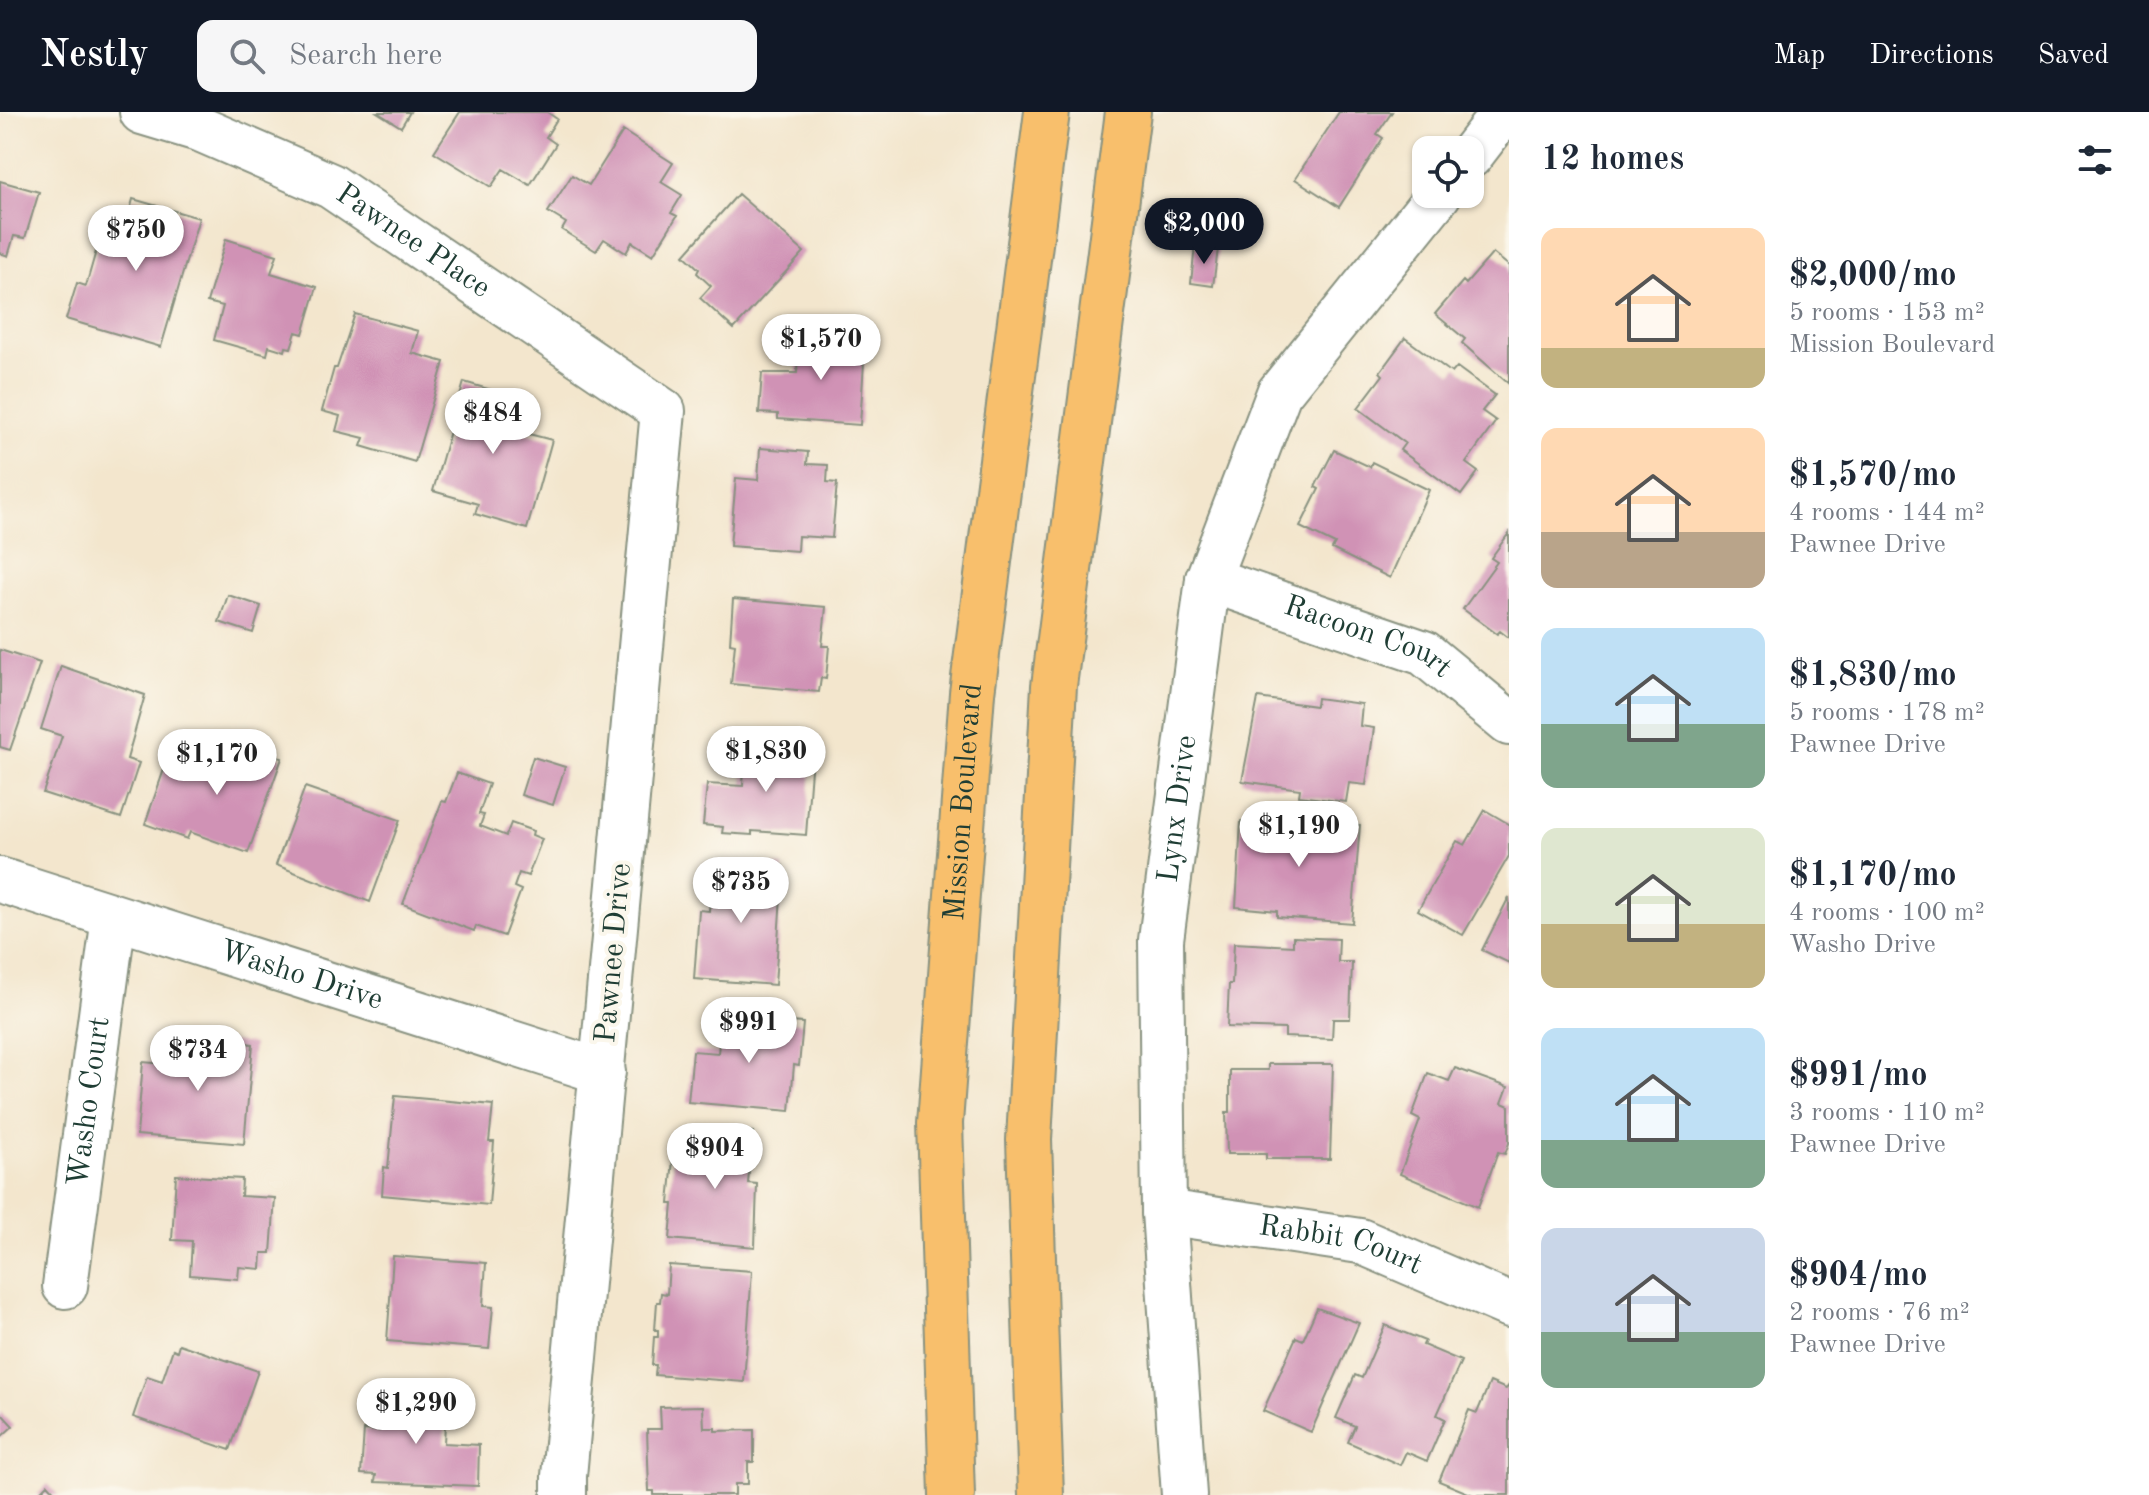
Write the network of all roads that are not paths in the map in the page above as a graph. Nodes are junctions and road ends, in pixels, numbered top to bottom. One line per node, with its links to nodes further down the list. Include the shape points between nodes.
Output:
1 (142, 112): 7 (street, Pawnee Place, via 202,130 331,186)
2 (1047, 112): 17 (main road, Mission Boulevard, via 972,693 940,1123)
3 (1128, 112): 18 (main road, via 1054,686 1029,1140)
4 (1506, 114): 5 (street)
5 (1484, 140)
6 (1428, 208): 8 (street, Lynx Drive, via 1279,393)
7 (663, 411): 12 (street, Pawnee Drive)
8 (1208, 579): 9 (street, Racoon Court, via 1424,653); 13 (street, Lynx Drive, via 1161,940)
9 (1509, 723)
10 (0, 880): 11 (street, Washo Drive)
11 (114, 917): 12 (street, Washo Drive); 14 (street, Washo Court)
12 (603, 1072): 16 (street, Pawnee Drive)
13 (1164, 1212): 15 (street, Rabbit Court, via 1360,1241); 19 (street, Lynx Drive)
14 (65, 1286)
15 (1509, 1305)
16 (564, 1495)
17 (952, 1495)
18 (1041, 1495)
19 (1184, 1495)

